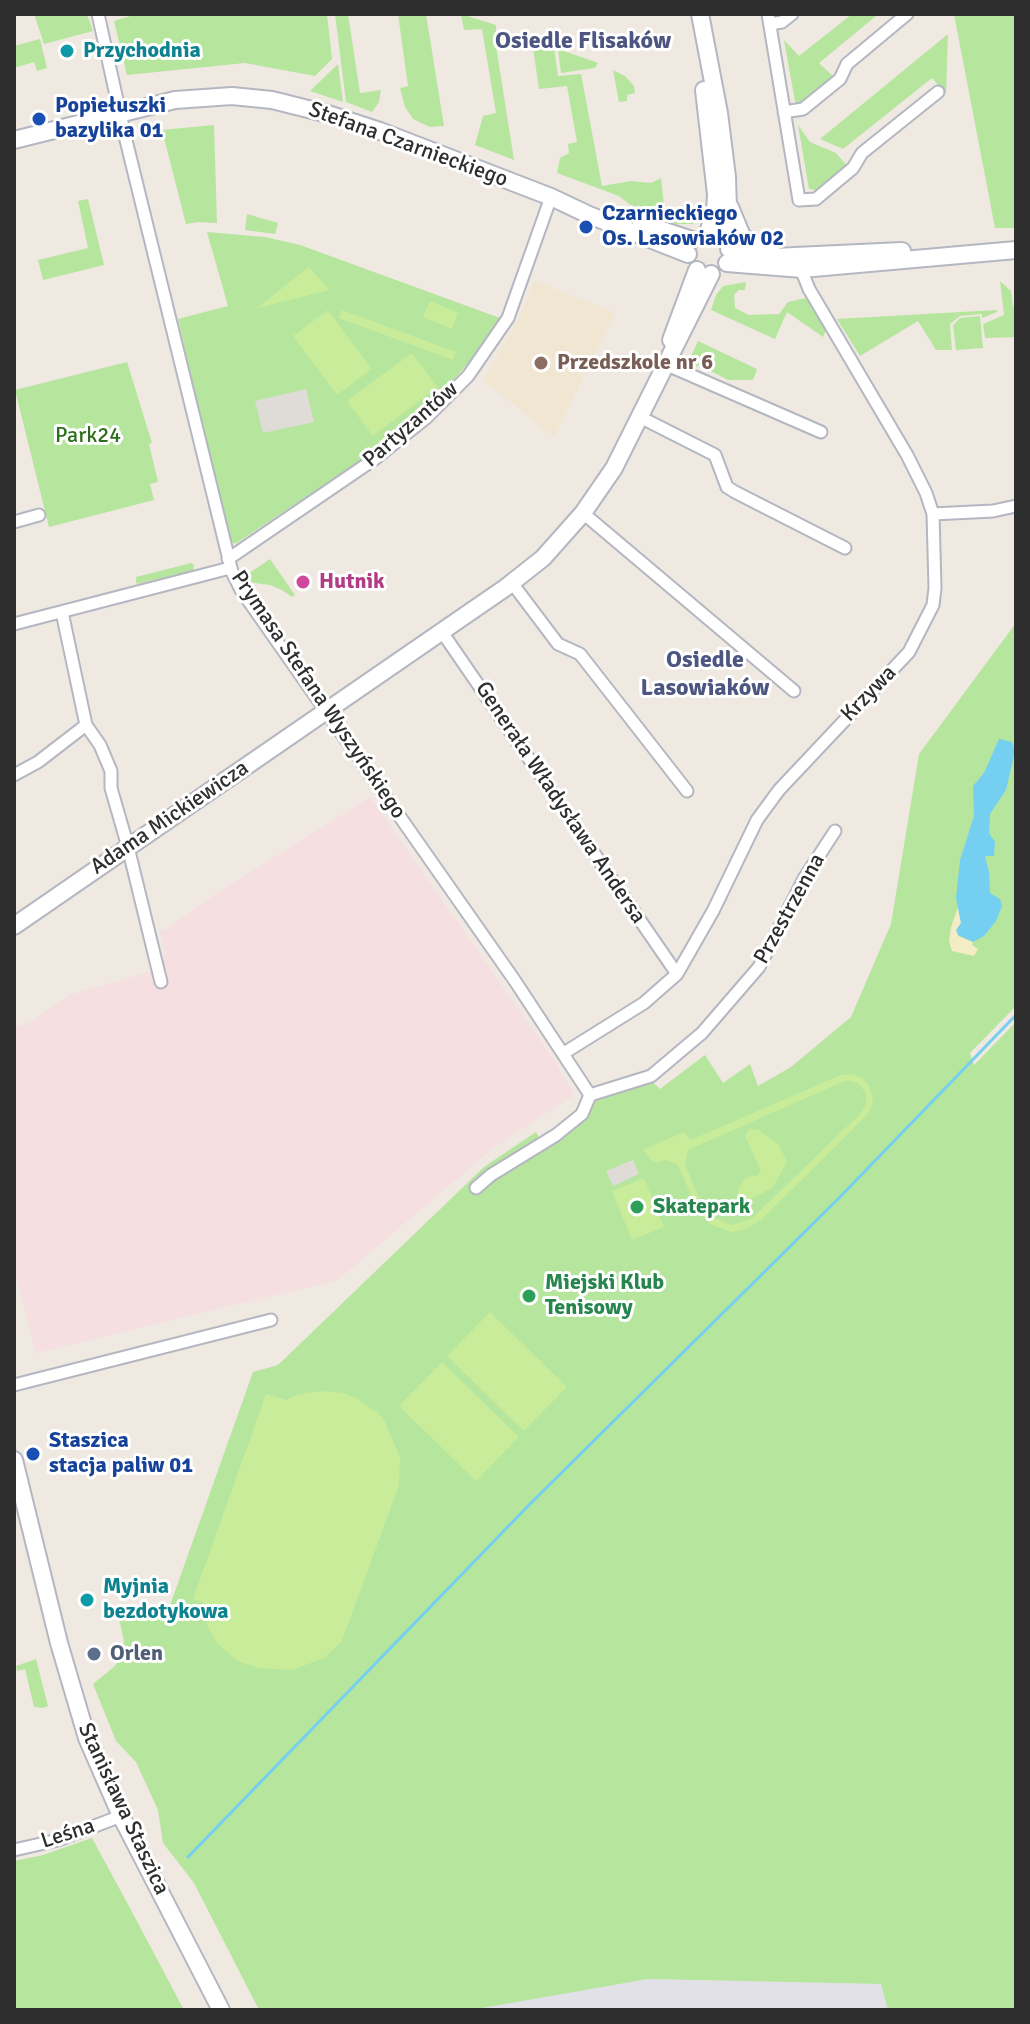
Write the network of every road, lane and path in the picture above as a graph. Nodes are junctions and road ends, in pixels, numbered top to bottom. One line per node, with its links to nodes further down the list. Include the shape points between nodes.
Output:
1 (98, 14): 8 (street, Prymasa Stefana Wyszyńskiego)
2 (689, 14): 13 (street)
3 (700, 14): 12 (street)
4 (792, 14): 6 (street, via 782,22)
5 (907, 14): 9 (street, via 803,109)
6 (769, 19): 9 (street)
7 (938, 92): 9 (street, via 862,153 853,168 816,199 805,201 796,195)
8 (121, 112): 10 (street, Stefana Czarnieckiego); 11 (street, Stefana Czarnieckiego, via 204,97 272,100 380,131); 27 (street, Prymasa Stefana Wyszyńskiego)
9 (784, 112)
10 (14, 140)
11 (551, 197): 14 (street, Stefana Czarnieckiego, via 589,215); 27 (street, Partyzantów, via 508,318 468,376 376,458)
12 (728, 202): 13 (street); 16 (street, via 749,242)
13 (722, 246): 14 (street); 16 (street); 17 (street, via 717,272)
14 (690, 247): 17 (street)
15 (1016, 250): 16 (street, via 922,250)
16 (797, 263): 23 (street, Krzywa, via 907,455)
17 (704, 272): 18 (street, Adama Mickiewicza, via 677,318)
18 (665, 364): 19 (street, Adama Mickiewicza); 20 (street)
19 (640, 417): 22 (street, Adama Mickiewicza); 26 (street, via 715,455 727,487)
20 (821, 432)
21 (1016, 506): 23 (street)
22 (583, 513): 28 (street, Adama Mickiewicza); 32 (street)
23 (933, 514): 40 (street, Krzywa, via 933,605 909,652 757,820)
24 (39, 515): 25 (street)
25 (14, 522)
26 (845, 548)
27 (229, 563): 29 (street, Partyzantów); 33 (street, Prymasa Stefana Wyszyńskiego, via 241,590)
28 (512, 583): 31 (street, Adama Mickiewicza); 36 (street, via 558,644 580,654)
29 (62, 612): 30 (street, Partyzantów); 34 (street)
30 (14, 624)
31 (442, 632): 33 (street, Adama Mickiewicza); 40 (street, Generała Władysława Andersa)
32 (794, 691)
33 (327, 711): 38 (street, Adama Mickiewicza); 42 (street, Prymasa Stefana Wyszyńskiego)
34 (86, 725): 35 (street); 38 (street, via 111,771)
35 (14, 775)
36 (687, 791)
37 (835, 831): 43 (street, Przestrzenna, via 759,967 702,1033 651,1076)
38 (128, 847): 39 (street, Adama Mickiewicza); 41 (street)
39 (14, 926)
40 (677, 974): 42 (street, Krzywa, via 644,1003)
41 (161, 982)
42 (564, 1053): 43 (street, Prymasa Stefana Wyszyńskiego)
43 (590, 1095): 44 (street, via 582,1114)
44 (476, 1188)
45 (271, 1320): 46 (street)
46 (14, 1385)
47 (14, 1460): 48 (street, Stanisława Staszica, via 75,1704)
48 (121, 1816): 49 (street, Leśna); 50 (street, Stanisława Staszica)
49 (14, 1850)
50 (221, 2010)

